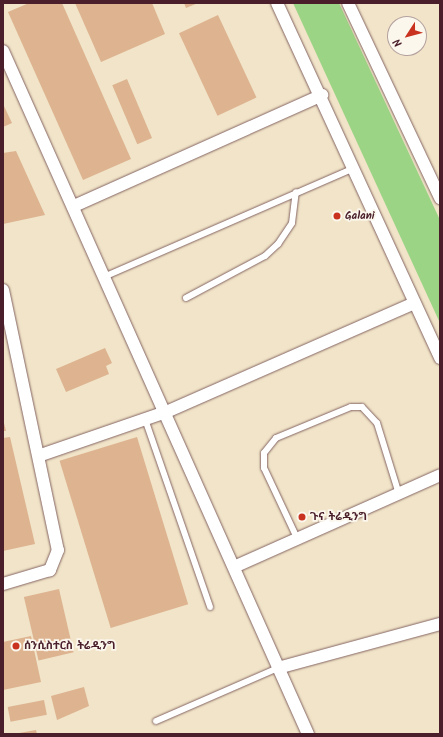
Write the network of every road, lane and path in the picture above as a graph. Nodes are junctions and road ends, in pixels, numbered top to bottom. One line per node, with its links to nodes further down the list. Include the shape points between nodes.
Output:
1 (277, 3): 4 (street)
2 (348, 3): 7 (street)
3 (3, 51): 8 (street)
4 (322, 95): 5 (street); 8 (street)
5 (354, 168): 6 (lane); 12 (street)
6 (296, 192): 9 (lane); 11 (lane, via 292,223 278,244 264,256)
7 (440, 198)
8 (74, 206): 9 (street)
9 (106, 276): 14 (street)
10 (3, 290): 16 (street)
11 (186, 298)
12 (414, 303): 13 (street); 14 (street)
13 (440, 358)
14 (166, 412): 15 (street); 20 (street)
15 (145, 419): 16 (street); 22 (lane)
16 (41, 455): 21 (street, via 58,550 56,562 50,570)
17 (440, 475): 18 (street)
18 (398, 491): 19 (street); 19 (lane, via 377,423 362,407 351,406 276,438 264,454 264,468)
19 (297, 538): 20 (street)
20 (236, 566): 24 (street)
21 (3, 584)
22 (210, 608)
23 (440, 624): 24 (street)
24 (278, 668): 25 (lane); 26 (street)
25 (156, 721)
26 (308, 734)

